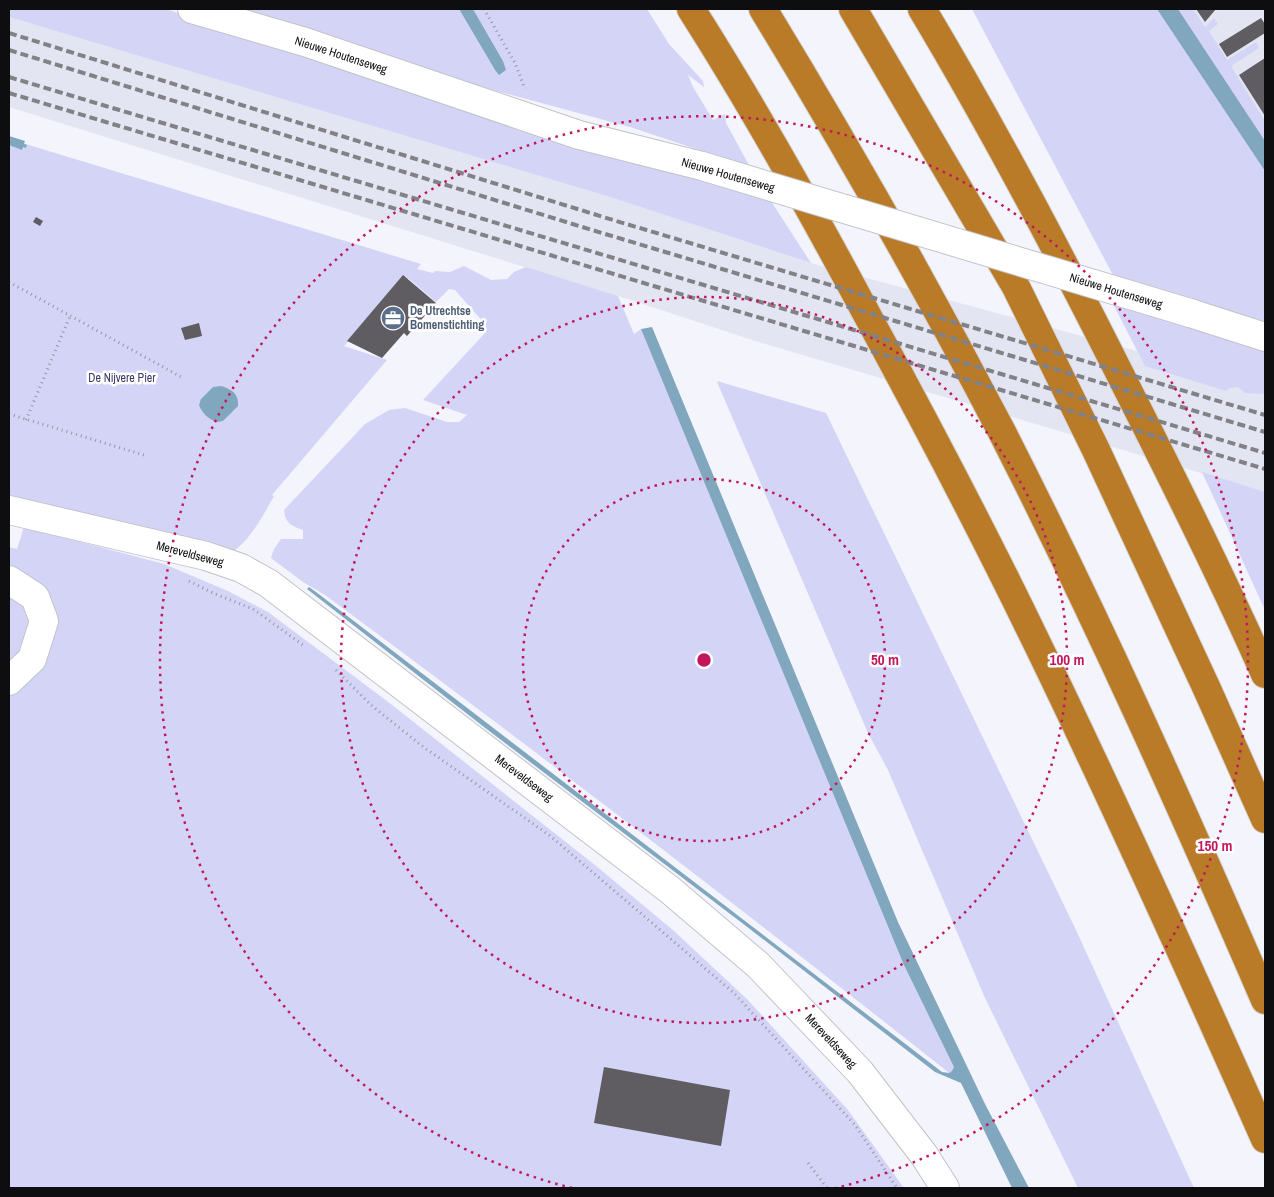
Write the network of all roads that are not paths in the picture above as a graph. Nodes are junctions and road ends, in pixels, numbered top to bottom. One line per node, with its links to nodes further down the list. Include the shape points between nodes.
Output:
1 (192, 9): 6 (street, Nieuwe Houtenseweg, bridge, via 306,42 579,135 702,166)
2 (691, 9): 13 (highway, via 837,258 1033,634)
3 (763, 9): 12 (highway, via 841,139 1006,441 1180,804)
4 (853, 9): 11 (highway, via 1016,287 1096,450)
5 (922, 9): 9 (highway, via 992,129 1086,307 1175,482)
6 (1265, 337)
7 (9, 510): 14 (street, Mereveldseweg, via 206,556 241,568 268,583 670,890 758,965 860,1072 924,1155)
8 (9, 580): 10 (street, via 34,597 44,620 32,658)
9 (1265, 674)
10 (9, 681)
11 (1265, 819)
12 (1265, 1000)
13 (1265, 1139)
14 (945, 1188)

